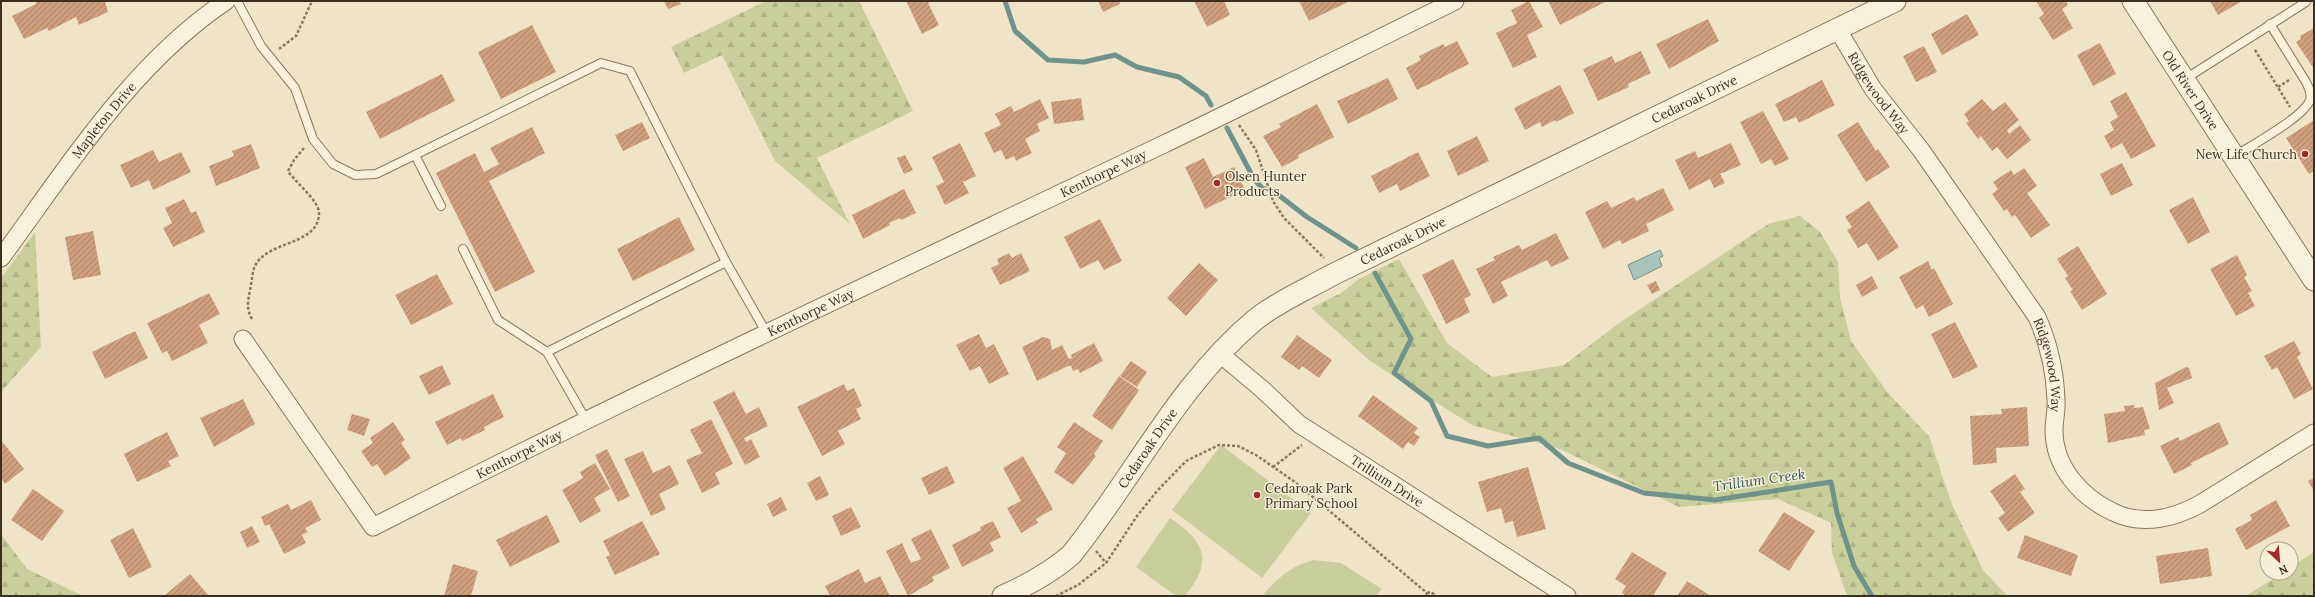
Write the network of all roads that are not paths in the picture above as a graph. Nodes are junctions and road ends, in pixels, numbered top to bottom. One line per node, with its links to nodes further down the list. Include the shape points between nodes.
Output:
1 (226, 1): 14 (street, Mapleton Drive, via 156,57 105,117)
2 (237, 1): 10 (lane, via 254,35 295,88 312,138 333,164 355,175 376,174)
3 (1455, 1): 17 (street, Kenthorpe Way)
4 (1895, 1): 8 (street, Cedaroak Drive)
5 (2133, 1): 9 (street, Old River Drive)
6 (2306, 2): 7 (lane)
7 (2270, 24): 9 (lane); 11 (lane, via 2311,91 2310,100 2300,115)
8 (1838, 30): 20 (street, Cedaroak Drive, via 1332,275 1257,318); 22 (street, Ridgewood Way, via 1873,89 1921,150 2037,318 2048,342 2054,376 2056,444 2066,472 2086,496 2097,505 2118,515 2140,520 2164,519 2200,504)
9 (2184, 80): 11 (street, Old River Drive)
10 (416, 155): 12 (lane); 15 (lane, via 601,63 630,71)
11 (2234, 157): 16 (street, Old River Drive)
12 (441, 206)
13 (463, 249): 19 (lane, via 498,320)
14 (1, 258)
15 (726, 262): 17 (lane); 19 (lane)
16 (2314, 280)
17 (766, 332): 21 (street, Kenthorpe Way)
18 (243, 339): 21 (street, Kenthorpe Way, via 373,527)
19 (547, 352): 21 (lane)
20 (1219, 354): 23 (street, Cedaroak Drive, via 1172,410 1071,555 1036,580); 24 (street, Trillium Drive, via 1315,436)
21 (586, 420)
22 (2314, 433)
23 (1003, 596)
24 (1566, 596)

